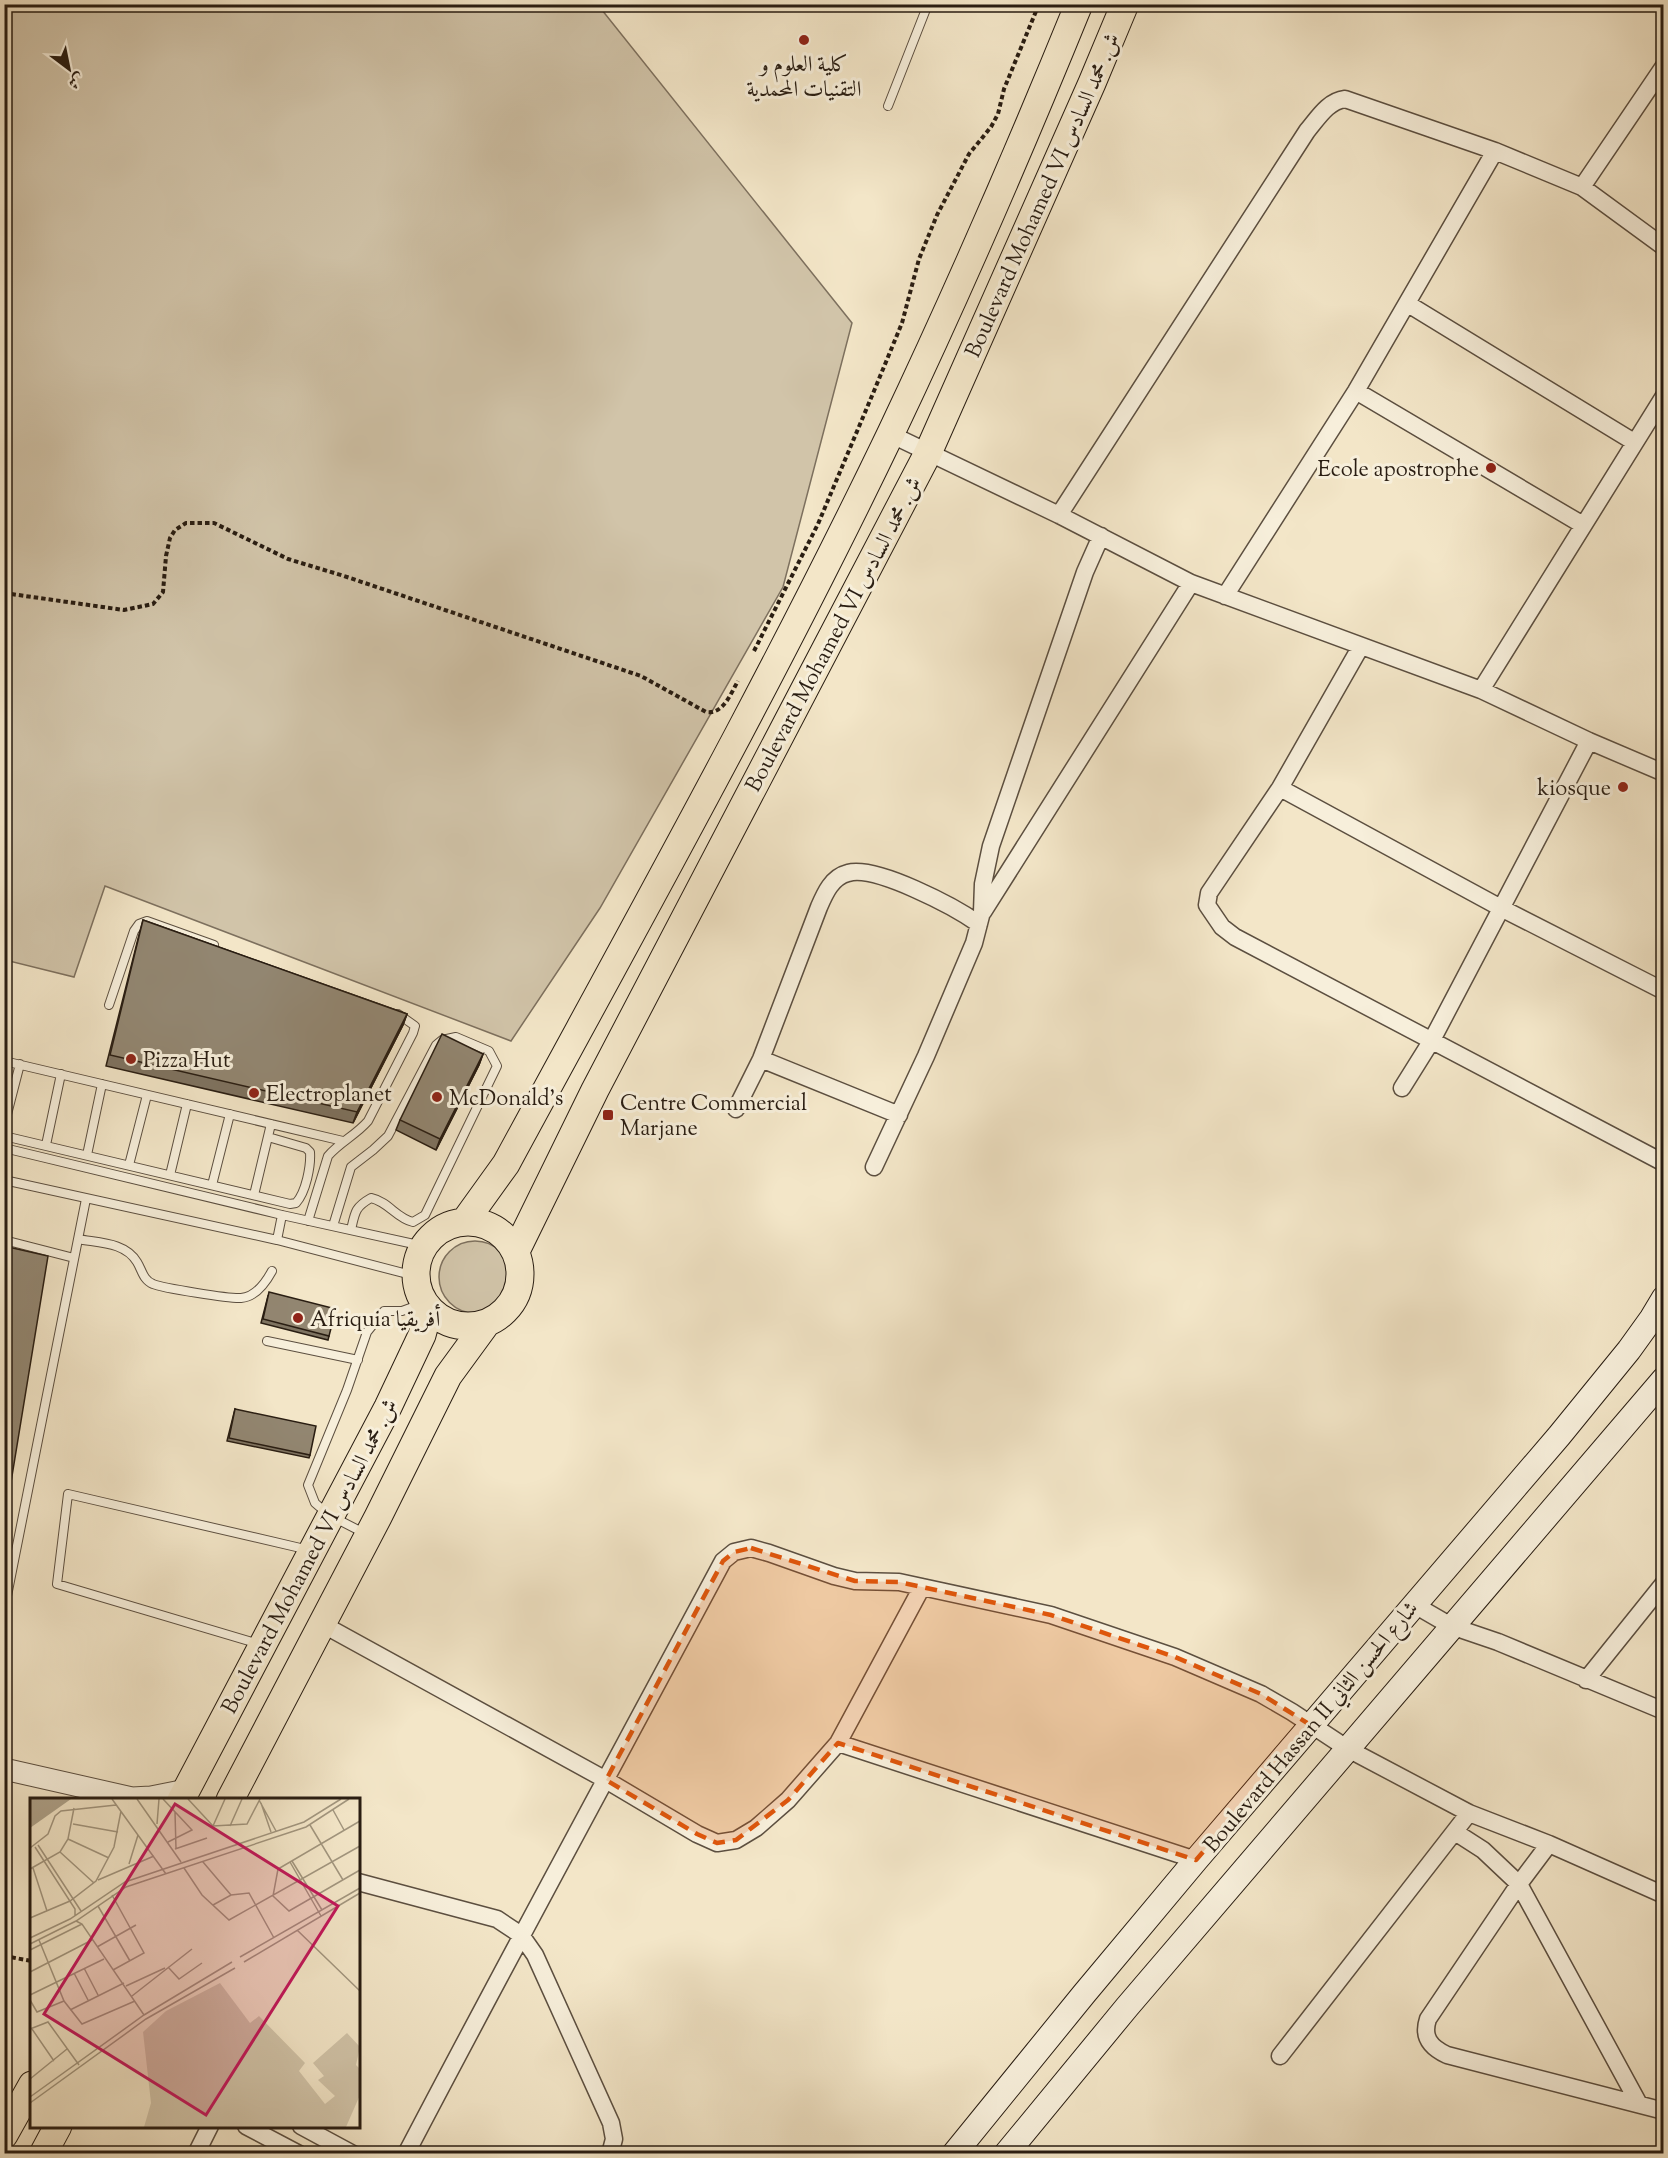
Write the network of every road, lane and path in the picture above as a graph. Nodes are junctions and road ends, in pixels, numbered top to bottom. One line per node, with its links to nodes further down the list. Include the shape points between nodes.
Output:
1 (928, 4): 6 (lane)
2 (1039, 4): 23 (path, via 1004,89 998,114 969,154 937,215 919,259 902,323 870,401 818,524)
3 (1079, 4): 13 (main road, Boulevard Mohamed VI ش. محمد السادس, via 968,265)
4 (1125, 4): 15 (main road, Boulevard Mohamed VI ش. محمد السادس)
5 (1664, 66): 8 (street)
6 (888, 106)
7 (1495, 151): 8 (street); 10 (street); 16 (street, via 1345,99 1331,104 1307,130)
8 (1582, 187): 9 (street)
9 (1664, 247)
10 (1408, 304): 11 (street); 14 (street)
11 (1356, 391): 17 (street); 21 (street)
12 (1664, 396): 14 (street)
13 (890, 434): 15 (street); 39 (main road, Boulevard Mohamed VI ش. محمد السادس, via 779,656)
14 (1634, 442): 17 (street)
15 (928, 453): 16 (street); 43 (main road, Boulevard Mohamed VI ش. محمد السادس)
16 (1059, 515): 18 (street)
17 (1583, 525): 25 (street)
18 (1101, 536): 19 (street); 30 (street, via 1085,572 991,846)
19 (1191, 583): 21 (street); 30 (street)
20 (4, 593): 24 (path, via 124,610 153,604 163,592 166,556 175,530 186,523 214,523 288,560 641,676 709,713 723,705)
21 (1225, 596): 22 (street)
22 (1361, 646): 25 (street); 28 (street)
23 (752, 655)
24 (741, 675)
25 (1481, 690): 26 (street)
26 (1589, 741): 27 (street); 29 (street)
27 (1662, 768)
28 (1280, 788): 29 (street); 35 (street, via 1209,892 1207,905 1222,927 1235,937)
29 (1502, 908): 32 (street); 35 (street)
30 (981, 918): 36 (street, via 874,874 847,873 834,880 825,892); 48 (street, via 960,980)
31 (222, 948): 33 (lane, via 147,921 139,924)
32 (1664, 991)
33 (109, 1005)
34 (384, 1008): 53 (lane, via 409,1020 414,1026 413,1034 368,1121)
35 (1432, 1040): 42 (street); 57 (street)
36 (761, 1059): 46 (street); 48 (street)
37 (4, 1061): 38 (lane)
38 (20, 1064): 40 (lane); 50 (lane)
39 (556, 1071): 43 (main road); 67 (main road, Boulevard Mohamed VI ش. محمد السادس, via 506,1164)
40 (61, 1074): 41 (lane); 54 (lane)
41 (102, 1084): 44 (lane); 56 (lane)
42 (1402, 1088)
43 (595, 1090): 74 (main road, Boulevard Mohamed VI ش. محمد السادس)
44 (147, 1095): 45 (lane); 58 (lane)
45 (187, 1104): 47 (lane); 60 (lane)
46 (736, 1109)
47 (230, 1114): 49 (lane); 62 (lane)
48 (898, 1114): 59 (street)
49 (271, 1124): 52 (lane); 53 (lane)
50 (4, 1126)
51 (4, 1136): 54 (lane)
52 (268, 1137): 63 (lane); 63 (lane, via 306,1148 311,1158 301,1198 296,1203)
53 (343, 1142): 66 (lane, via 334,1148 324,1166)
54 (46, 1145): 56 (lane)
55 (4, 1148): 65 (lane)
56 (87, 1155): 58 (lane)
57 (1664, 1163)
58 (129, 1164): 60 (lane)
59 (874, 1167)
60 (170, 1174): 62 (lane)
61 (4, 1180): 64 (lane)
62 (212, 1185): 63 (lane)
63 (254, 1195)
64 (86, 1199): 71 (lane); 72 (lane)
65 (282, 1215): 66 (lane); 72 (lane)
66 (308, 1221): 68 (lane)
67 (465, 1221): 73 (main road, via 441,1228); 74 (main road, via 486,1224 504,1235)
68 (333, 1226): 69 (lane); 69 (lane, via 351,1167 387,1136 436,1045 456,1037 489,1052 497,1066 424,1215 413,1222 402,1220 383,1201 371,1198 354,1213)
69 (351, 1230): 73 (lane)
70 (4, 1239): 75 (lane)
71 (78, 1239): 75 (lane); 76 (lane, via 111,1244 126,1251 144,1276 157,1285 242,1298 258,1290)
72 (277, 1240): 77 (lane)
73 (423, 1246): 77 (main road)
74 (516, 1251): 80 (main road, via 521,1268 520,1286 501,1316)
75 (74, 1257): 90 (lane)
76 (272, 1271)
77 (415, 1276): 79 (main road)
78 (1664, 1298): 89 (main road, Boulevard Hassan II شارع الحسن الثاني, via 1622,1359 1559,1436)
79 (426, 1306): 80 (main road, via 451,1324); 82 (lane, via 384,1311 367,1332); 84 (main road, Boulevard Mohamed VI ش. محمد السادس, via 422,1335 411,1360)
80 (486, 1324): 85 (main road, Boulevard Mohamed VI ش. محمد السادس, via 448,1376)
81 (267, 1341): 82 (lane)
82 (358, 1360): 84 (lane, via 308,1485 315,1503)
83 (1664, 1379): 92 (main road, Boulevard Hassan II شارع الحسن الثاني)
84 (329, 1515): 85 (lane); 86 (main road, Boulevard Mohamed VI ش. محمد السادس)
85 (368, 1535): 91 (main road, Boulevard Mohamed VI ش. محمد السادس)
86 (311, 1551): 93 (main road, Boulevard Mohamed VI ش. محمد السادس); 93 (lane, via 68,1494 57,1584)
87 (1664, 1583): 94 (street)
88 (922, 1587): 96 (street, via 1051,1615 1175,1657 1261,1694); 97 (street); 100 (street, via 855,1581 751,1548 734,1552 723,1561)
89 (1413, 1604): 92 (street); 96 (main road, Boulevard Hassan II شارع الحسن الثاني)
90 (4, 1611)
91 (322, 1624): 100 (street); 104 (main road, Boulevard Mohamed VI ش. محمد السادس)
92 (1451, 1626): 94 (street); 98 (main road, Boulevard Hassan II شارع الحسن الثاني)
93 (262, 1645): 101 (main road, Boulevard Mohamed VI ش. محمد السادس)
94 (1586, 1680): 95 (street)
95 (1664, 1711)
96 (1312, 1726): 98 (street); 108 (main road, Boulevard Hassan II شارع الحسن الثاني)
97 (838, 1743): 100 (street, via 788,1800 736,1840 717,1843 697,1834); 108 (street)
98 (1348, 1749): 105 (street); 131 (main road, Boulevard Hassan II شارع الحسن الثاني)
99 (4, 1769): 102 (street)
100 (606, 1780): 112 (street)
101 (184, 1795): 103 (street)
102 (129, 1798)
103 (142, 1798)
104 (231, 1798)
105 (1469, 1813): 106 (street); 107 (street)
106 (1455, 1832): 110 (street, via 1483,1850); 115 (street)
107 (1549, 1844): 110 (street); 111 (street)
108 (1196, 1860): 130 (main road, Boulevard Hassan II شارع الحسن الثاني)
109 (360, 1883): 112 (street, via 497,1919)
110 (1519, 1884): 117 (street); 117 (street, via 1428,2019 1427,2040 1447,2055)
111 (1664, 1895)
112 (520, 1935): 128 (street); 129 (street, via 535,1954 600,2095 614,2139)
113 (4, 1956): 114 (path)
114 (30, 1961)
115 (1280, 2056)
116 (30, 2089): 123 (main road)
117 (1639, 2104): 118 (street)
118 (1664, 2111)
119 (57, 2128): 124 (main road)
120 (209, 2128): 125 (street)
121 (248, 2128): 126 (street)
122 (304, 2128): 127 (street)
123 (4, 2135)
124 (43, 2154)
125 (196, 2154)
126 (299, 2154)
127 (353, 2154)
128 (406, 2154)
129 (610, 2154)
130 (954, 2154)
131 (1006, 2154)

